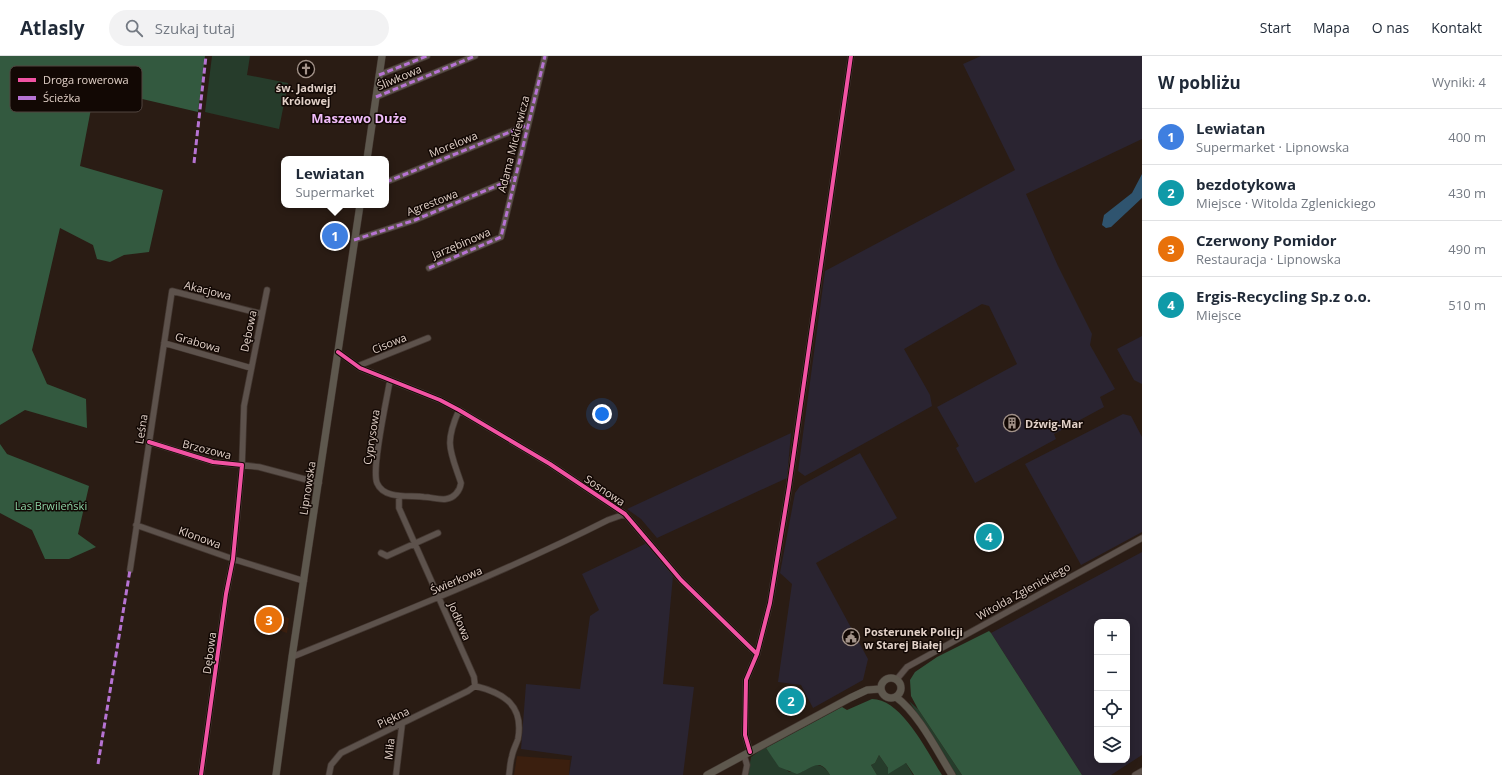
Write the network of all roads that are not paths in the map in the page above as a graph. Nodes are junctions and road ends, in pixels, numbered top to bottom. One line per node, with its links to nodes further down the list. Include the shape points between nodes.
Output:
1 (382, 56): 6 (main road)
2 (427, 56): 6 (street)
3 (475, 56): 7 (street, Śliwkowa)
4 (545, 56): 8 (street, Adama Mickiewicza)
5 (851, 56): 41 (street, via 789,487 770,603)
6 (379, 75): 7 (main road)
7 (376, 97): 9 (main road)
8 (527, 125): 10 (street, Adama Mickiewicza); 11 (street, Morelowa)
9 (366, 156)
10 (515, 178): 13 (street, Adama Mickiewicza); 14 (street, Agrestowa, via 415,220)
11 (389, 181)
12 (359, 208): 14 (main road, Lipnowska)
13 (501, 237): 15 (street, Jarzębinowa)
14 (354, 240): 21 (main road, Lipnowska)
15 (429, 268)
16 (267, 290): 18 (street, Dębowa)
17 (172, 291): 18 (street, Akacjowa); 20 (street, Leśna)
18 (262, 314): 23 (street, Dębowa)
19 (428, 338): 22 (street, Cisowa)
20 (164, 343): 23 (street, Grabowa); 26 (street, Leśna)
21 (338, 352): 22 (street, Sosnowa); 28 (main road, Lipnowska)
22 (358, 366): 24 (street, Sosnowa)
23 (251, 368): 27 (street, Dębowa, via 244,406)
24 (390, 380): 25 (street, Sosnowa); 29 (street, Cyprysowa, via 375,475 378,485)
25 (459, 410): 29 (street, via 449,439 461,483 460,489 446,499); 30 (street, Sosnowa, via 550,464)
26 (149, 442): 27 (street, Brzozowa, via 213,462); 31 (street, Leśna)
27 (242, 465): 28 (street); 32 (street, Brzozowa)
28 (318, 483): 39 (main road, Lipnowska)
29 (399, 497): 35 (street, Jodłowa, via 399,508)
30 (625, 514): 40 (street, Świerkowa); 41 (street, Sosnowa, via 681,580)
31 (136, 525): 37 (street, Klonowa); 38 (street, Leśna)
32 (236, 533): 37 (street, Dębowa)
33 (438, 533): 35 (street)
34 (1142, 538): 43 (street, Witolda Zglenickiego, via 908,667)
35 (415, 543): 36 (street, via 387,556); 40 (street, Jodłowa)
36 (381, 553)
37 (233, 559): 39 (street, Klonowa); 50 (street, Dębowa)
38 (130, 570)
39 (304, 581): 42 (main road, Lipnowska)
40 (439, 598): 42 (street, Świerkowa); 44 (street, Jodłowa, via 474,677)
41 (757, 654): 48 (street, via 746,680)
42 (292, 657): 51 (main road, Lipnowska)
43 (897, 679): 45 (main road, via 886,678 882,681); 46 (main road, via 901,684 901,690)
44 (475, 686): 47 (street, Piękna); 54 (street, via 501,694 510,701 516,713 518,739)
45 (880, 689): 46 (main road, via 885,696); 48 (main road, via 867,690 850,698)
46 (896, 697): 57 (main road, via 918,721)
47 (402, 725): 52 (street, Piękna, via 341,753 331,765); 53 (street, Miła)
48 (747, 753): 55 (main road); 56 (street)
49 (1142, 771): 58 (street)
50 (201, 775)
51 (276, 775)
52 (329, 775)
53 (396, 775)
54 (509, 775)
55 (707, 775)
56 (746, 775)
57 (952, 775)
58 (1135, 775)

